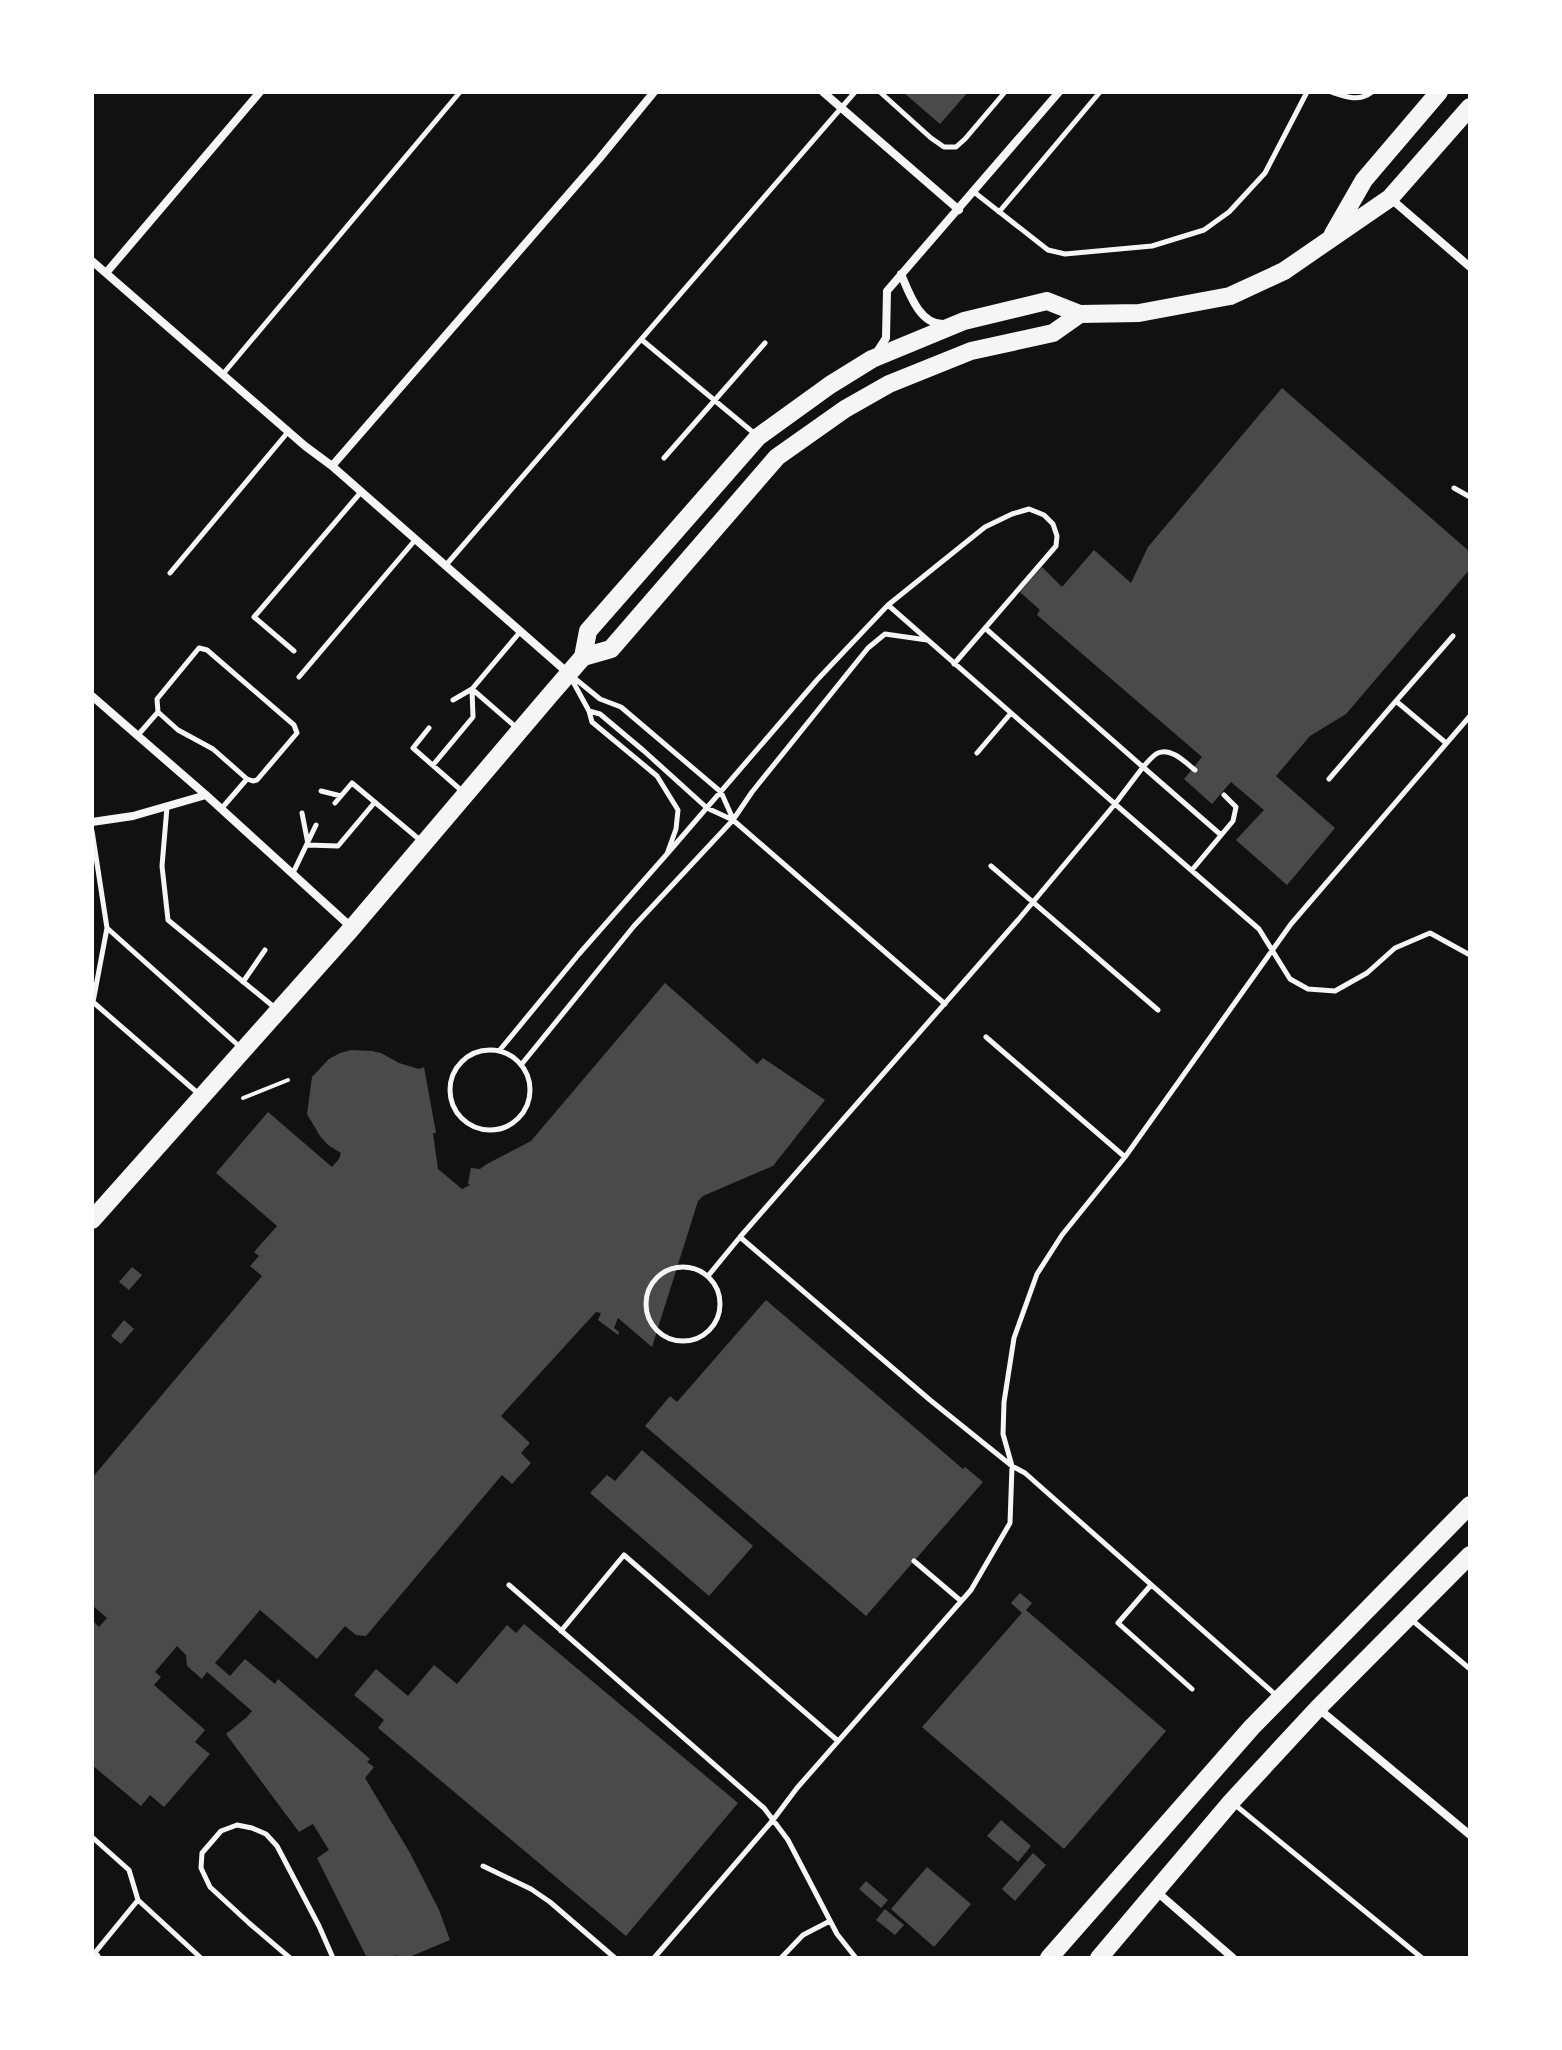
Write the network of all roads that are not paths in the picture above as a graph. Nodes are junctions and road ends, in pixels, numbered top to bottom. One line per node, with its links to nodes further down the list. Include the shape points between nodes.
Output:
1 (260, 92): 23 (street)
2 (460, 92): 30 (lane)
3 (654, 92): 35 (street)
4 (823, 92): 15 (street)
5 (855, 92): 15 (lane)
6 (880, 92): 7 (lane, via 944,147 956,147 965,139)
7 (1005, 92)
8 (1059, 92): 16 (street)
9 (1100, 92): 19 (lane)
10 (1307, 92): 19 (lane, via 1265,173 1204,230 1152,246 1065,254 1048,250)
11 (1331, 92): 12 (lane, via 1354,99)
12 (1372, 92)
13 (1439, 92): 20 (main road, via 1364,180)
14 (1470, 107): 17 (main road)
15 (841, 108): 18 (street); 27 (lane)
16 (974, 192): 18 (street); 19 (lane)
17 (1390, 198): 20 (main road); 22 (street)
18 (959, 210): 24 (street)
19 (999, 212)
20 (1332, 237): 25 (main road, via 1284,271 1230,296 1139,313)
21 (92, 261): 23 (street)
22 (1470, 267)
23 (106, 273): 30 (street)
24 (901, 274): 26 (street, via 925,318 938,324); 29 (street, via 887,291 886,338)
25 (1080, 314): 26 (main road, via 1047,301); 48 (main road, via 1053,333 971,351 889,384 845,409 777,457 611,649)
26 (964, 321): 29 (main road)
27 (642, 340): 31 (lane); 40 (lane)
28 (765, 343): 31 (lane)
29 (872, 359): 33 (main road)
30 (222, 374): 32 (street)
31 (715, 400): 33 (lane); 34 (lane)
32 (288, 432): 35 (street); 41 (lane)
33 (758, 437): 48 (main road, via 588,631)
34 (664, 458)
35 (332, 466): 37 (street)
36 (1454, 488): 38 (lane)
37 (361, 492): 39 (street); 47 (lane, via 254,617)
38 (1470, 497)
39 (416, 539): 40 (street); 51 (lane)
40 (446, 566): 44 (street)
41 (170, 573)
42 (888, 605): 43 (lane, via 985,527 1029,509 1044,515 1053,524 1056,546); 46 (lane); 71 (lane)
43 (985, 628): 49 (lane); 66 (lane)
44 (521, 632): 50 (street); 52 (lane)
45 (1453, 636): 55 (lane)
46 (928, 640): 49 (lane); 83 (lane, via 885,634 868,648)
47 (294, 651)
48 (583, 657): 50 (main road)
49 (954, 664): 58 (lane)
50 (569, 674): 56 (lane); 61 (main road); 71 (lane, via 600,699 621,707)
51 (299, 677)
52 (472, 689): 54 (lane); 61 (lane); 65 (lane, via 473,717)
53 (92, 696): 62 (street)
54 (453, 700)
55 (1396, 701): 63 (lane); 69 (lane)
56 (589, 711): 80 (lane, via 600,714); 90 (lane, via 592,722 657,776 678,810)
57 (158, 712): 62 (lane); 68 (lane); 68 (lane, via 157,699 199,648 207,650 297,733 257,780)
58 (1011, 713): 64 (lane); 78 (lane)
59 (1470, 716): 63 (lane)
60 (429, 728): 65 (lane, via 413,748)
61 (520, 731): 72 (main road)
62 (138, 735): 73 (street)
63 (1446, 743): 98 (lane)
64 (977, 753)
65 (433, 765): 72 (lane)
66 (1143, 767): 67 (lane, via 1157,753 1166,752); 78 (lane); 87 (lane)
67 (1195, 770)
68 (247, 779): 81 (lane)
69 (1329, 779)
70 (321, 791): 75 (lane)
71 (721, 792): 80 (lane); 83 (lane)
72 (466, 794): 88 (main road)
73 (206, 795): 79 (street); 81 (street)
74 (1224, 795): 87 (lane, via 1236,807)
75 (341, 796): 76 (lane, via 352,783); 77 (lane)
76 (375, 802): 88 (lane); 89 (lane, via 338,846)
77 (335, 803)
78 (1115, 804): 92 (lane); 94 (lane)
79 (167, 806): 84 (street); 100 (lane, via 162,866 168,920)
80 (707, 808): 83 (lane); 90 (lane)
81 (221, 809): 93 (street)
82 (302, 813): 89 (lane)
83 (733, 820): 101 (lane); 107 (lane, via 634,926)
84 (92, 822)
85 (316, 825): 89 (lane)
86 (92, 831): 95 (lane)
87 (1221, 835): 92 (lane)
88 (424, 843): 96 (main road)
89 (308, 845): 93 (lane)
90 (667, 854): 106 (lane)
91 (991, 866): 94 (lane)
92 (1192, 870): 98 (lane, via 1259,929)
93 (292, 874): 96 (street)
94 (1033, 903): 101 (lane); 103 (lane)
95 (107, 928): 105 (lane); 108 (lane, via 93,1002)
96 (352, 928): 102 (main road)
97 (265, 950): 100 (lane)
98 (1272, 951): 99 (lane, via 1290,979 1308,989 1335,991 1367,973 1395,948 1430,933); 109 (lane)
99 (1470, 955)
100 (243, 982): 102 (lane)
101 (945, 1004): 111 (lane)
102 (278, 1010): 105 (main road)
103 (1158, 1010)
104 (986, 1037): 109 (lane)
105 (243, 1049): 108 (main road)
106 (499, 1051): 107 (lane); 107 (lane, via 472,1055 453,1075 452,1102 468,1123 492,1130 516,1122 529,1100)
107 (521, 1065)
108 (201, 1096): 110 (main road)
109 (1125, 1157): 113 (lane, via 1037,1274 1014,1338 1004,1402 1003,1434)
110 (92, 1220)
111 (740, 1237): 112 (lane); 113 (lane)
112 (708, 1276): 112 (lane, via 686,1266 663,1272 654,1281 646,1303 653,1326 662,1335 686,1341 708,1332 716,1322 720,1298)
113 (1012, 1466): 118 (lane); 119 (lane, via 1010,1523)
114 (1470, 1505): 124 (main road)
115 (1470, 1555): 120 (main road)
116 (914, 1561): 119 (lane)
117 (509, 1585): 121 (lane)
118 (1151, 1585): 123 (lane, via 1118,1623); 124 (lane)
119 (961, 1601): 126 (lane)
120 (1409, 1618): 122 (lane); 125 (main road)
121 (561, 1631): 126 (lane, via 624,1555); 128 (lane)
122 (1470, 1669)
123 (1192, 1689)
124 (1279, 1698): 143 (main road)
125 (1318, 1708): 127 (main road); 129 (street)
126 (838, 1741): 128 (lane)
127 (1231, 1802): 132 (main road); 146 (lane)
128 (773, 1820): 134 (lane); 140 (lane)
129 (1470, 1835)
130 (92, 1837): 133 (lane, via 129,1870)
131 (483, 1866): 139 (lane, via 550,1902)
132 (1156, 1892): 144 (main road); 145 (street)
133 (138, 1900): 135 (lane); 136 (lane)
134 (830, 1921): 141 (lane, via 803,1935); 142 (lane)
135 (92, 1958)
136 (201, 1958)
137 (290, 1958): 138 (lane, via 210,1887 201,1868 202,1853 221,1831 237,1825 252,1828 277,1846)
138 (333, 1958)
139 (615, 1958)
140 (654, 1958)
141 (781, 1958)
142 (856, 1958)
143 (1049, 1958)
144 (1099, 1958)
145 (1233, 1958)
146 (1422, 1958)

